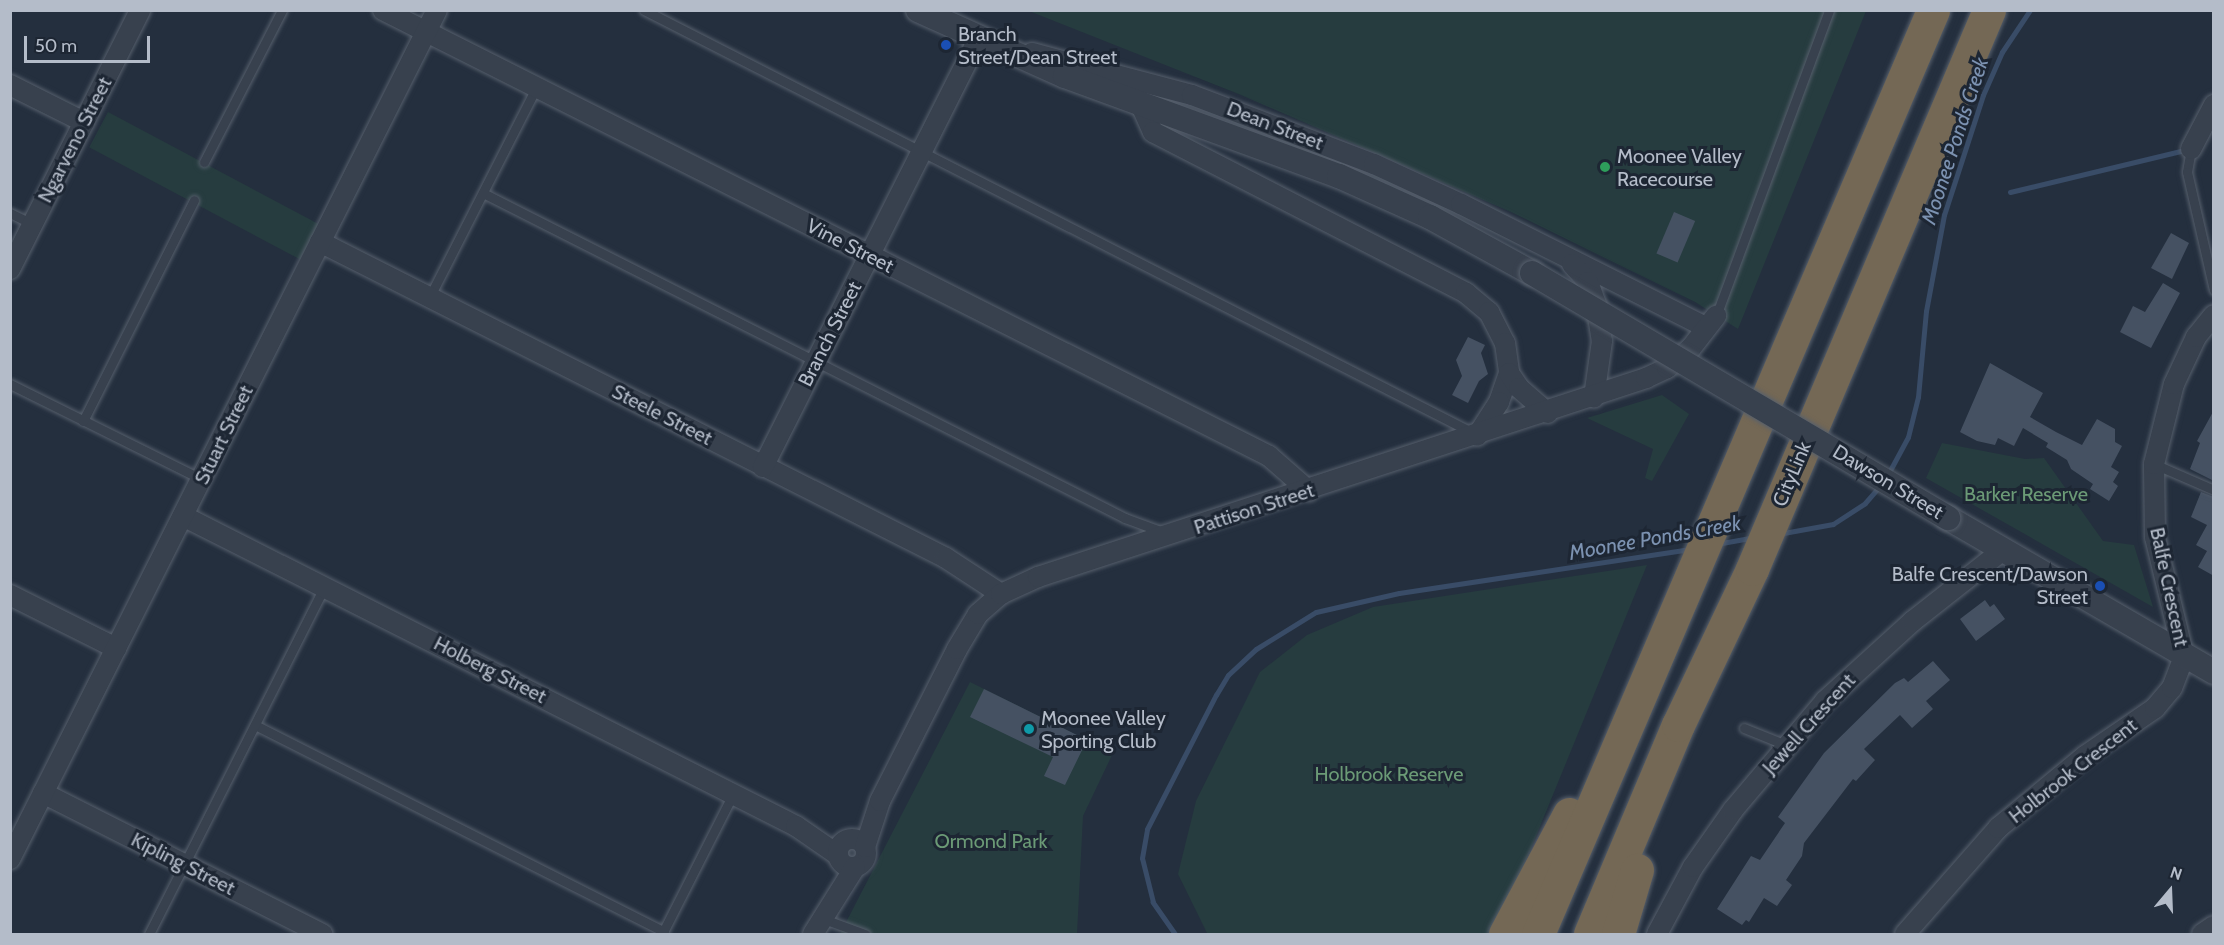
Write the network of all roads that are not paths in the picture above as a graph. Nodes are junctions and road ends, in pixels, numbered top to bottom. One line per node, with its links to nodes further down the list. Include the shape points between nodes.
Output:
1 (140, 10): 16 (street, Ngarveno Street)
2 (282, 10): 19 (lane)
3 (383, 10): 10 (street, Vine Street)
4 (437, 10): 10 (street, Stuart Street)
5 (644, 10): 18 (lane)
6 (918, 10): 11 (street, Dean Street)
7 (1829, 10): 32 (lane)
8 (1933, 10): 48 (highway)
9 (1989, 10): 55 (highway, CityLink, via 1752,569)
10 (426, 32): 13 (street, Vine Street); 24 (street, Stuart Street)
11 (978, 40): 14 (street, Dean Street); 18 (street, Branch Street); 25 (street, Dean Street, via 1153,83 1211,102 1410,179)
12 (10, 85): 16 (street)
13 (536, 88): 20 (lane); 26 (street, Vine Street)
14 (1140, 103): 28 (street, Dean Street, via 1348,180 1430,217); 34 (street, via 1153,132 1466,293 1489,312 1498,326 1509,358)
15 (2214, 105): 17 (street)
16 (84, 122): 23 (street, Ngarveno Street)
17 (2190, 149): 29 (lane, via 2187,172)
18 (923, 150): 26 (street, Branch Street); 39 (lane)
19 (204, 162)
20 (483, 194): 30 (lane); 33 (lane)
21 (194, 200): 38 (lane)
22 (10, 213): 23 (lane)
23 (33, 224): 27 (street, Ngarveno Street)
24 (320, 242): 30 (street, Steele Street); 42 (street, Stuart Street)
25 (1558, 253): 32 (street, Dean Street); 36 (street, Dean Street, via 1580,270 1596,304 1601,351)
26 (869, 256): 33 (street, Branch Street); 44 (street, Vine Street, via 1269,456)
27 (10, 269)
28 (1532, 273): 47 (street, Dawson Street, bridge)
29 (2214, 290)
30 (429, 298): 41 (street, Steele Street)
31 (2214, 315): 40 (street, Balfe Crescent, via 2196,337 2174,384)
32 (1711, 322): 36 (street, Pattison Street, via 1691,348 1667,368)
33 (816, 361): 41 (street, Branch Street); 46 (lane, via 1125,518)
34 (1509, 373): 37 (street, via 1519,388); 39 (street, via 1499,402)
35 (10, 384): 38 (lane)
36 (1594, 396): 37 (street, Pattison Street)
37 (1548, 412): 39 (street, Pattison Street)
38 (83, 420): 42 (lane)
39 (1477, 436): 44 (street, Pattison Street)
40 (2154, 464): 43 (lane); 53 (street, Balfe Crescent, via 2155,537)
41 (763, 466): 50 (street, Steele Street, via 946,558)
42 (202, 480): 45 (street, Stuart Street)
43 (2214, 490)
44 (1309, 491): 46 (street, Pattison Street)
45 (183, 516): 49 (street, Holberg Street); 52 (street, Stuart Street)
46 (1170, 535): 50 (street, Pattison Street, via 1038,577)
47 (2003, 550): 53 (street, Dawson Street); 58 (street, Jewell Crescent, via 1860,668)
48 (1690, 577): 70 (highway); 71 (highway)
49 (325, 586): 56 (lane); 60 (street, Holberg Street)
50 (1001, 594): 61 (street, Pattison Street, via 967,630 880,801)
51 (10, 595): 52 (street)
52 (116, 648): 59 (street, Stuart Street)
53 (2184, 657): 54 (street, Dawson Street); 75 (street, Holbrook Crescent, via 2168,696 2085,756 1998,828)
54 (2214, 672)
55 (1678, 724): 72 (highway, CityLink); 73 (highway)
56 (255, 725): 63 (lane); 66 (lane)
57 (1744, 728): 58 (lane)
58 (1786, 745): 74 (street, Jewell Crescent, via 1732,810 1693,867)
59 (44, 793): 62 (street, Stuart Street); 63 (street, Kipling Street)
60 (733, 794): 61 (street, Holberg Street); 66 (lane)
61 (849, 851): 64 (street, Pattison Street)
62 (10, 859)
63 (185, 865): 67 (lane); 68 (street, Kipling Street)
64 (820, 920): 69 (lane)
65 (2214, 926): 76 (street)
66 (663, 933)
67 (149, 934)
68 (322, 934)
69 (865, 934)
70 (1505, 934)
71 (1538, 934)
72 (1590, 934)
73 (1618, 934)
74 (1657, 934)
75 (1905, 934)
76 (2202, 934)

